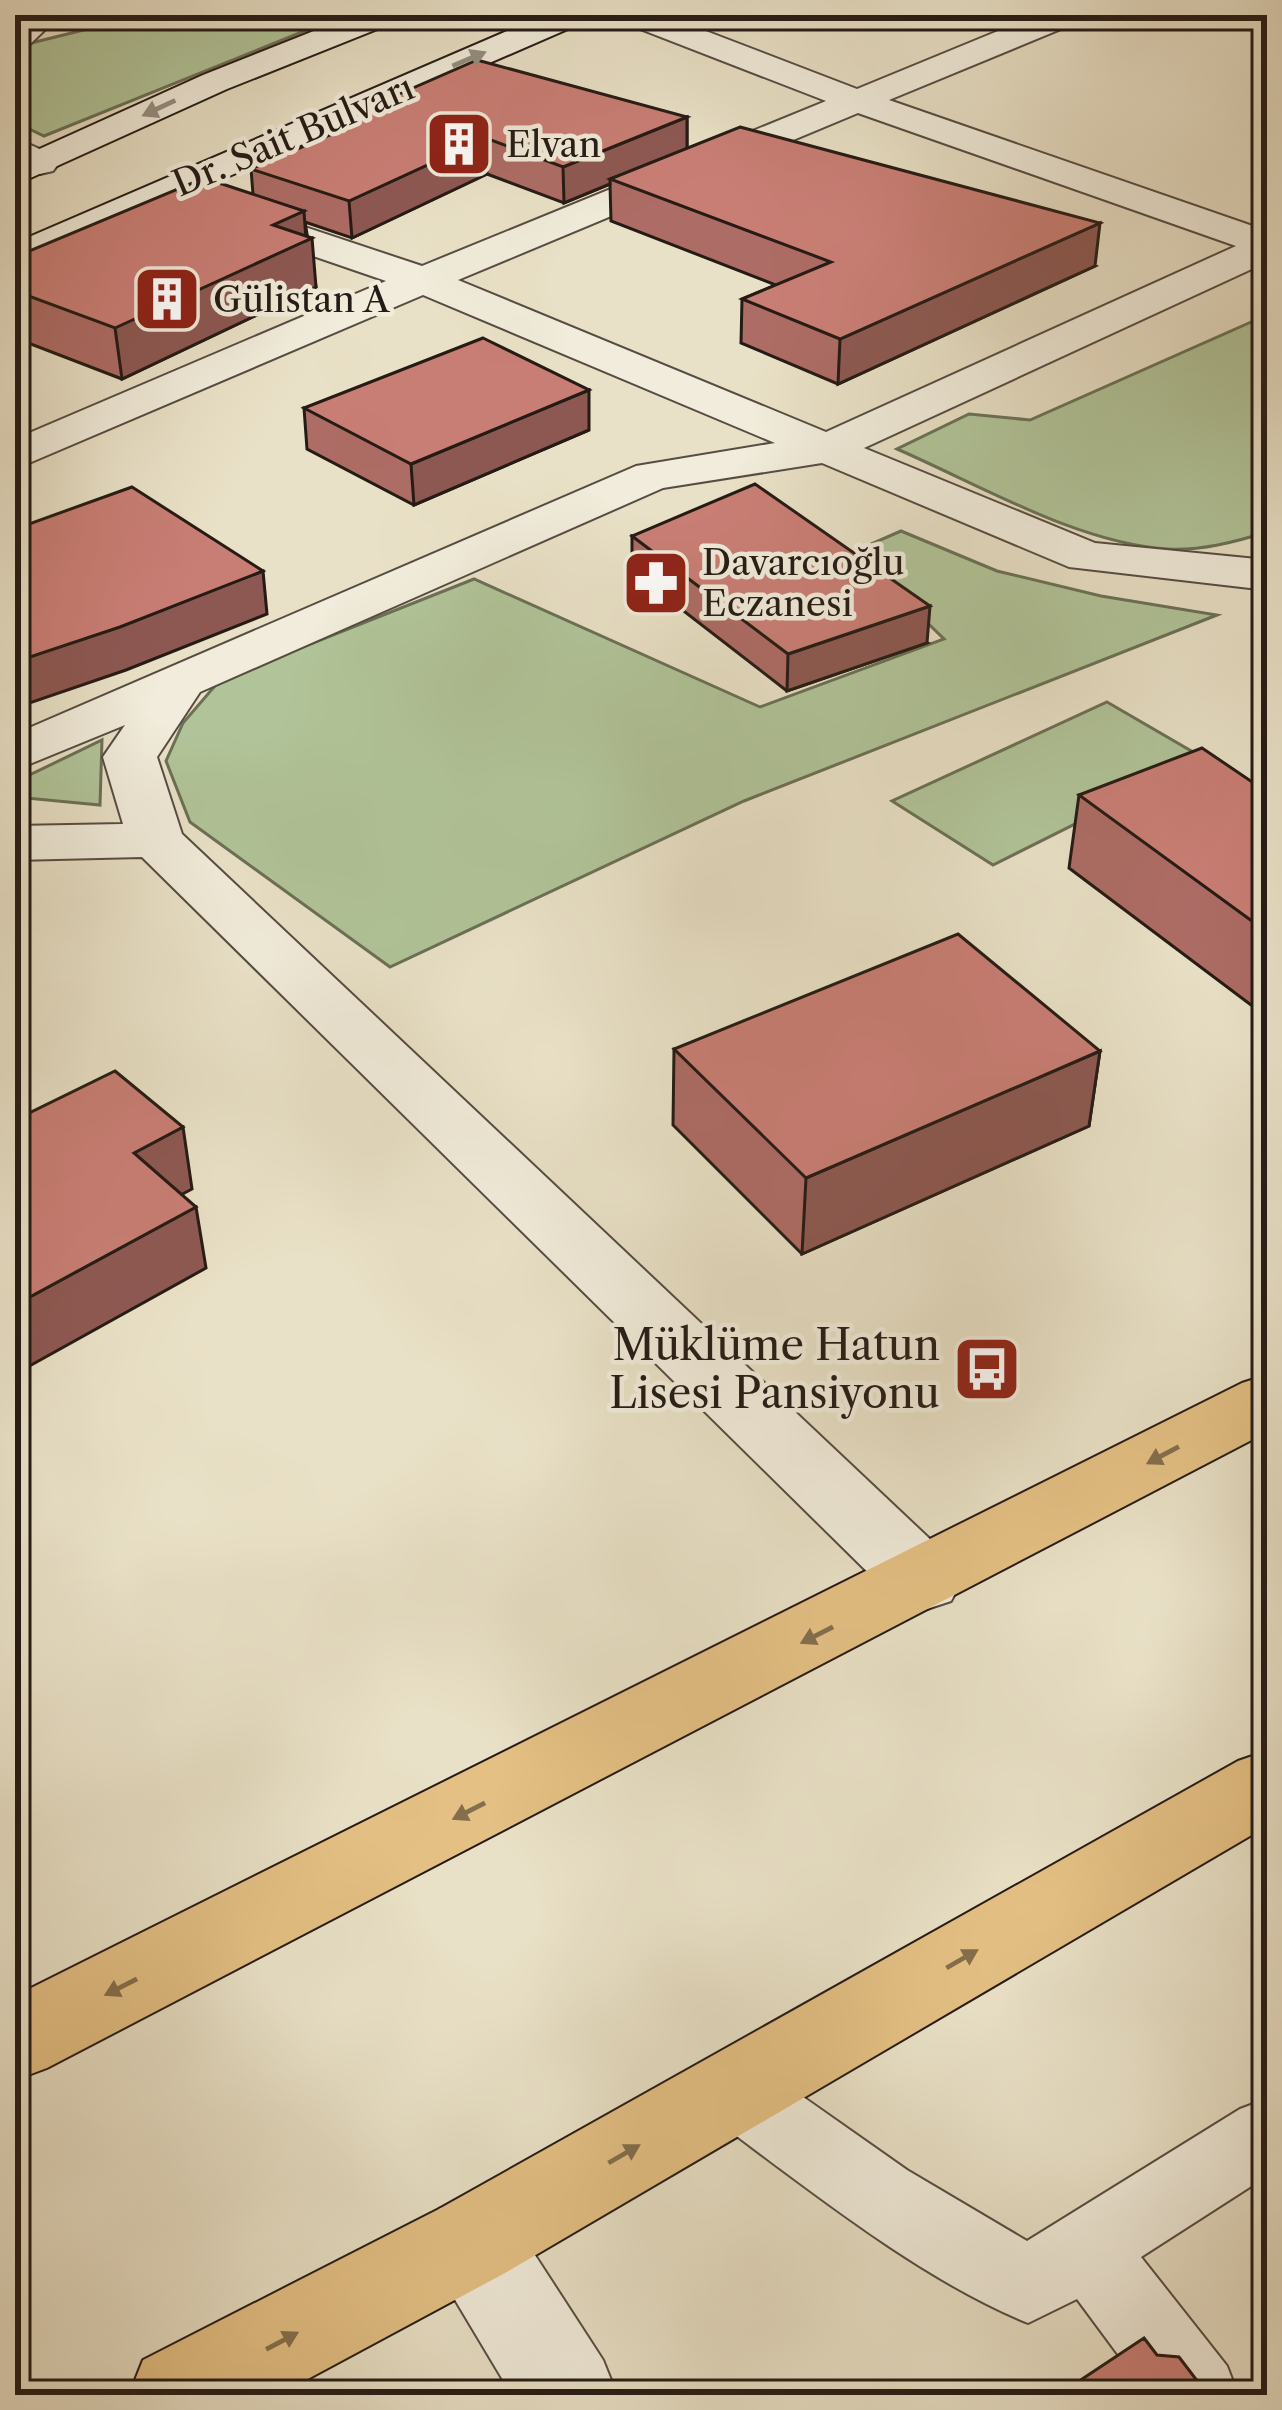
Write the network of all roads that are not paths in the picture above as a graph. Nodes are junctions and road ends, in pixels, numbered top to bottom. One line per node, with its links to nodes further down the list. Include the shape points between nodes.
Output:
1 (30, 15): 6 (street, via 39,20)
2 (383, 15): 7 (street, Dr. Sait Bulvarı)
3 (572, 15): 9 (street, Dr. Sait Bulvarı, one-way to 3)
4 (634, 15): 8 (street)
5 (1066, 15): 8 (street)
6 (15, 40)
7 (204, 86): 9 (street, via 237,84); 10 (street, Dr. Sait Bulvarı, one-way to 10)
8 (857, 101): 12 (street); 14 (street)
9 (291, 107): 11 (street, Dr. Sait Bulvarı)
10 (23, 162)
11 (162, 191): 13 (street, Dr. Sait Bulvarı); 14 (street)
12 (1267, 245): 15 (street)
13 (15, 257)
14 (423, 280): 15 (street); 16 (street)
15 (826, 449): 17 (street, via 1086,557); 18 (street, via 652,476)
16 (15, 455)
17 (1267, 575)
18 (182, 680): 19 (street); 20 (street, via 130,757)
19 (15, 754)
20 (156, 840): 21 (street); 23 (street)
21 (15, 843)
22 (1267, 1401): 23 (main road, one-way to 23)
23 (924, 1580): 25 (main road, one-way to 25)
24 (1267, 1784): 26 (main road, one-way to 24)
25 (15, 2040)
26 (734, 2090): 28 (main road, one-way to 26); 29 (lane, via 880,2196 1028,2285)
27 (1267, 2134): 29 (lane)
28 (472, 2241): 30 (main road, one-way to 28); 31 (street)
29 (1086, 2248): 32 (lane)
30 (178, 2395)
31 (568, 2395)
32 (1198, 2395)

